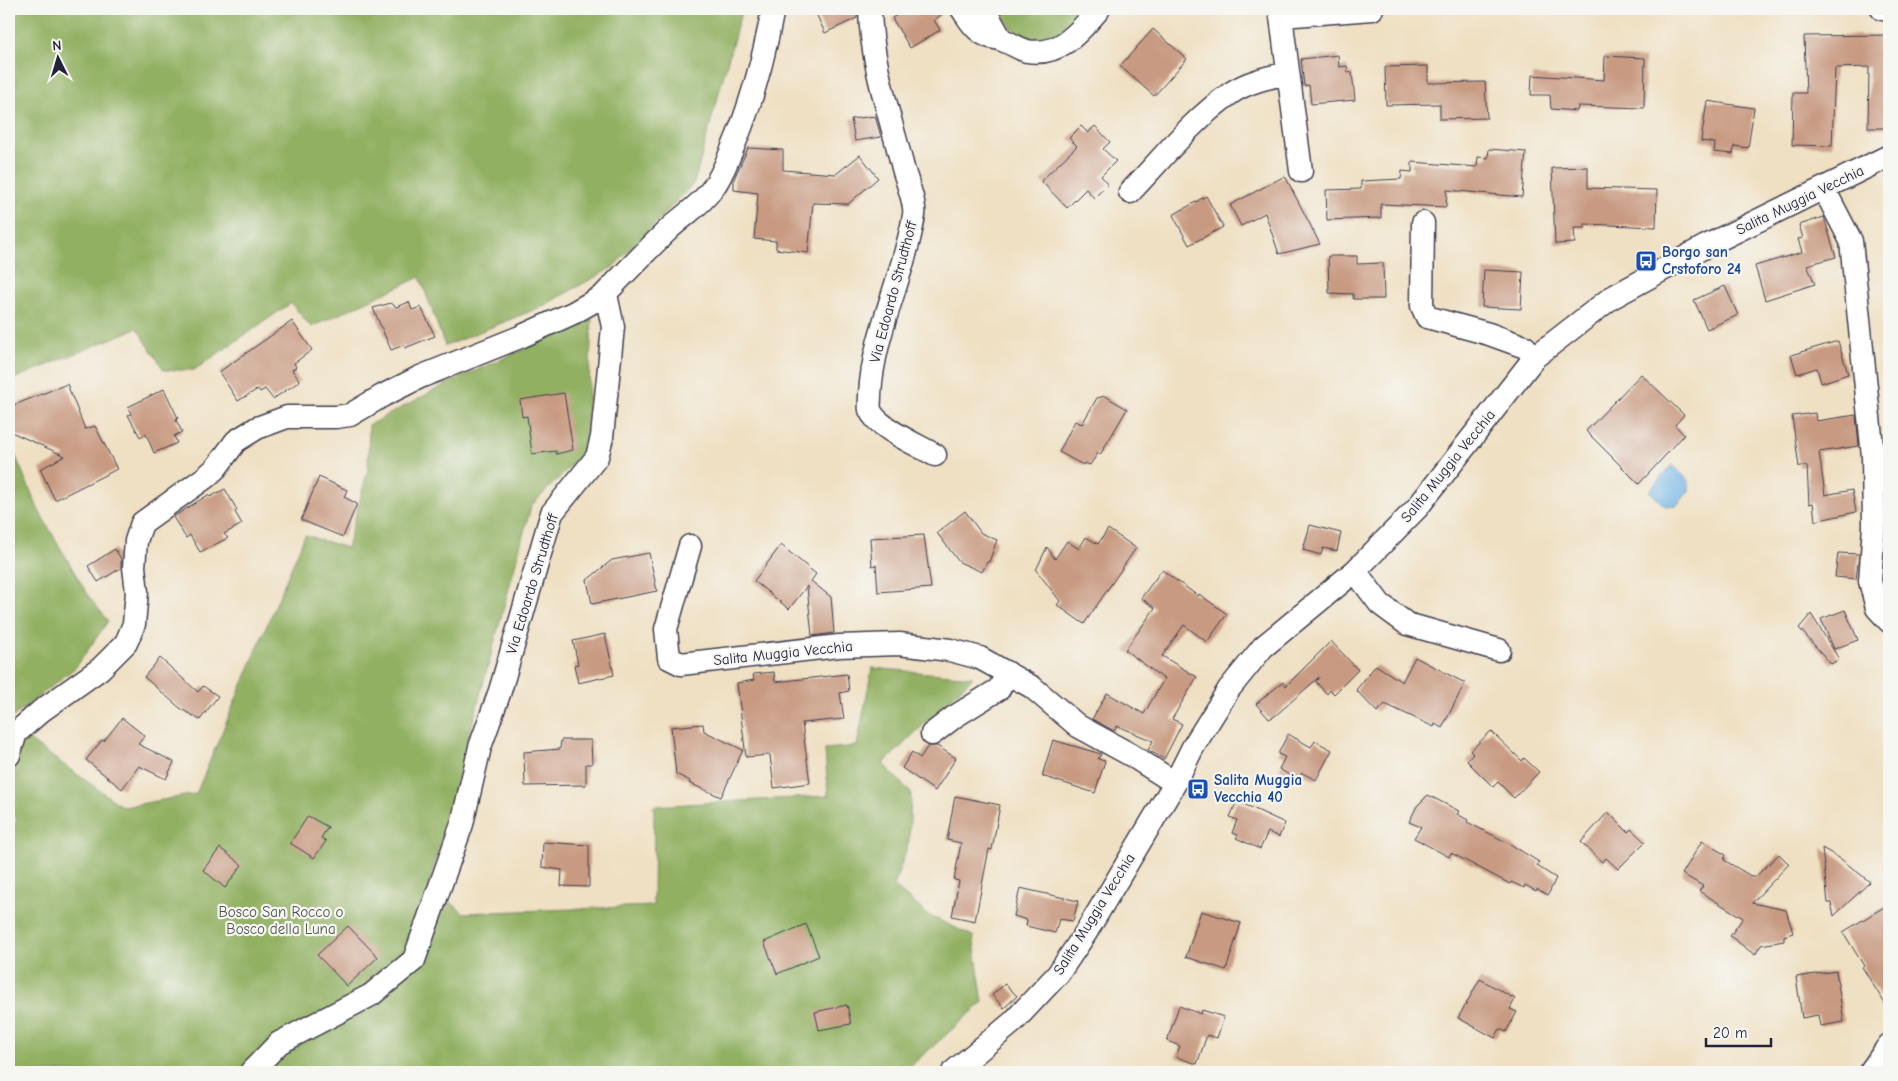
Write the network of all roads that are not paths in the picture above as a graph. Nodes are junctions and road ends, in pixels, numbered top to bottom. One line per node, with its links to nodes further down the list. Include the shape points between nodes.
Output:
1 (773, 9): 17 (street, via 754,89 713,189)
2 (870, 9): 19 (street, Via Edoardo Strudthoff, via 870,32 879,78 914,213 871,376 870,410 880,424)
3 (962, 9): 10 (street, via 974,27)
4 (984, 9): 10 (street)
5 (1099, 9): 10 (street, via 1079,32 1059,48 1043,52 1026,50)
6 (1372, 9): 9 (street)
7 (1882, 9): 8 (street)
8 (1889, 9)
9 (1281, 12): 11 (street)
10 (1001, 40)
11 (1288, 73): 13 (street); 15 (street, via 1262,79 1232,92 1201,118)
12 (1889, 156): 14 (street, Salita Muggia Vecchia)
13 (1301, 171)
14 (1824, 188): 18 (street, Salita Muggia Vecchia, via 1706,246 1611,298); 22 (street, via 1851,241 1873,456 1874,526 1870,581 1877,608)
15 (1130, 192)
16 (1423, 223): 18 (street, via 1422,306 1427,317 1489,334 1524,347)
17 (603, 296): 26 (street, via 520,337 420,378 350,415 287,417 257,428 236,441 206,477 142,523 136,541 134,624 126,643 100,669 16,733); 29 (street, Via Edoardo Strudthoff, via 607,299 613,327 602,437 597,457 552,513 500,691 480,747 462,824 414,960 372,995 279,1043)
18 (1535, 357): 21 (street, Salita Muggia Vecchia, via 1417,508)
19 (935, 455)
20 (690, 546): 24 (street, Salita Muggia Vecchia, via 666,629 669,658 681,664 839,646 899,644 950,650 980,658)
21 (1355, 571): 23 (street, via 1380,604 1407,624); 27 (street, Salita Muggia Vecchia, via 1263,647 1229,689)
22 (1889, 621)
23 (1499, 650)
24 (1008, 673): 25 (street, via 999,689 954,716); 27 (street, Salita Muggia Vecchia, via 1032,687 1078,726)
25 (932, 734)
26 (9, 755)
27 (1175, 783): 30 (street, Salita Muggia Vecchia, via 1058,974 1013,1022)
28 (1889, 1045): 31 (street)
29 (251, 1072)
30 (953, 1072)
31 (1870, 1072)

